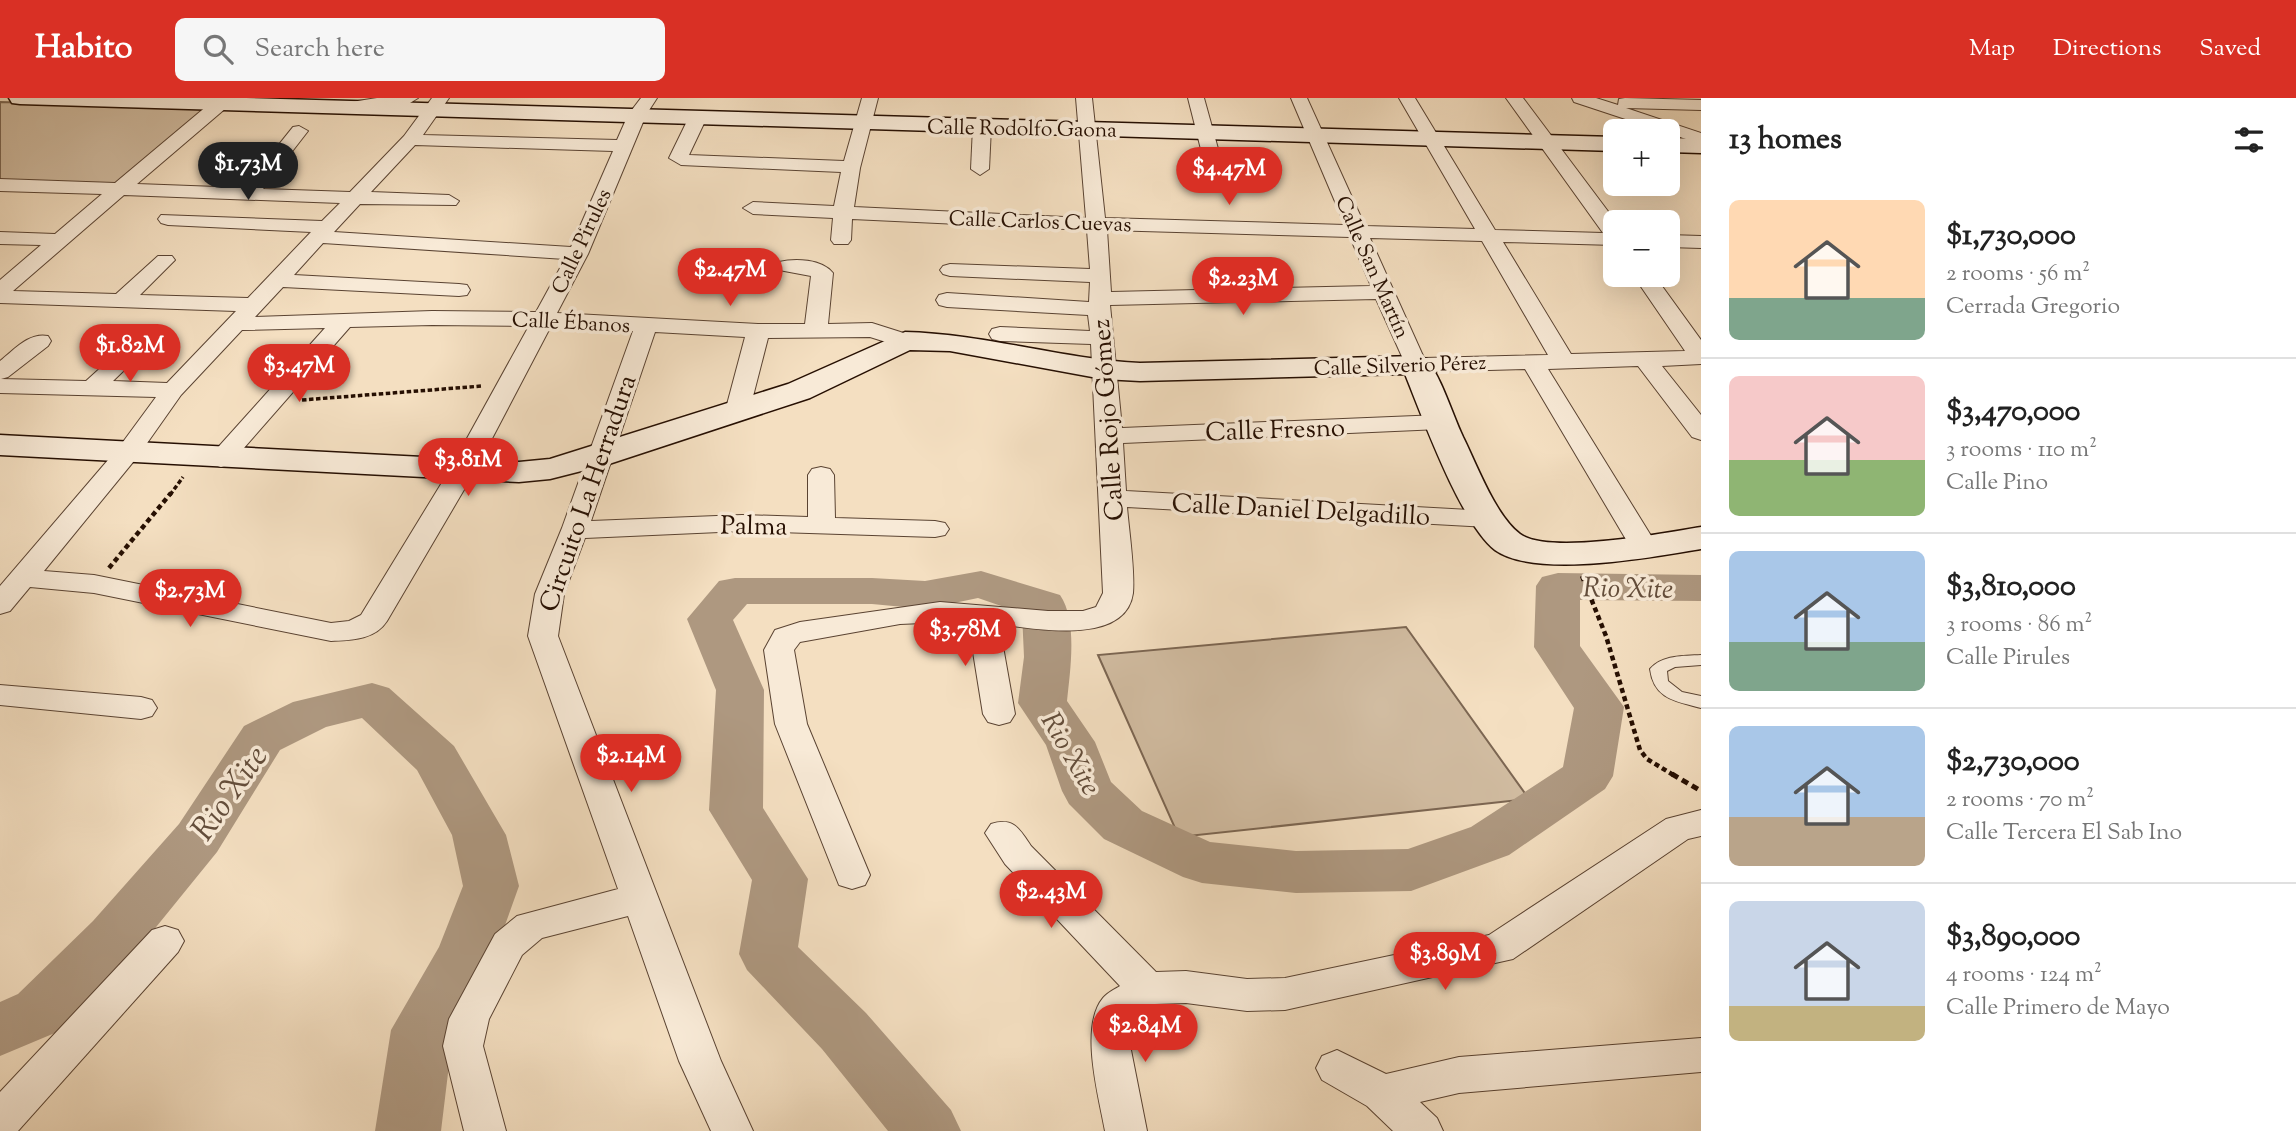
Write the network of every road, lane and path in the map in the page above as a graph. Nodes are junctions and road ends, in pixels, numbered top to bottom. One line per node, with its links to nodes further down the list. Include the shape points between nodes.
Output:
1 (20, 98): 10 (street, Calle Rodolfo Gaona)
2 (410, 98): 12 (street, Calle Rodolfo Gaona)
3 (870, 98): 16 (street)
4 (1084, 98): 18 (street, Calle Rojo Gómez)
5 (1196, 98): 20 (street)
6 (1299, 98): 21 (street, Calle San Martín)
7 (1407, 98): 22 (street)
8 (1514, 98): 25 (street)
9 (1586, 100): 13 (street); 23 (street)
10 (220, 104): 12 (street, Calle Rodolfo Gaona); 34 (street)
11 (436, 104): 12 (street, Calle Rodolfo Gaona); 14 (street, Calle Rodolfo Gaona); 24 (street)
12 (338, 105)
13 (1701, 105)
14 (643, 107): 15 (street, Calle Rodolfo Gaona); 28 (street, Calle Pirules)
15 (698, 117): 16 (street, Calle Rodolfo Gaona); 30 (street, via 678,158)
16 (863, 124): 17 (street, Calle Rodolfo Gaona); 30 (street)
17 (982, 127): 18 (street, Calle Rodolfo Gaona); 31 (street)
18 (1088, 129): 20 (street, Calle Rodolfo Gaona); 42 (street, Calle Rojo Gómez)
19 (299, 131): 35 (street)
20 (1207, 133): 21 (street, Calle Rodolfo Gaona); 33 (street)
21 (1317, 136): 22 (street, Calle Rodolfo Gaona); 44 (street, Calle San Martín)
22 (1431, 139): 25 (street, Calle Rodolfo Gaona); 45 (street)
23 (1701, 139)
24 (410, 140): 28 (street); 36 (street)
25 (1545, 142): 26 (street, Calle Rodolfo Gaona); 41 (street)
26 (1603, 144)
27 (1680, 145): 29 (street)
28 (624, 146): 53 (street, Calle Pirules)
29 (1701, 146)
30 (849, 167): 39 (street)
31 (980, 169)
32 (0, 185): 34 (street)
33 (1219, 185)
34 (119, 188): 35 (street); 48 (street)
35 (250, 193): 36 (street)
36 (354, 198): 37 (street); 43 (street)
37 (449, 201)
38 (753, 208): 39 (street, Calle Carlos Cuevas)
39 (842, 212): 42 (street, Calle Carlos Cuevas); 49 (street)
40 (168, 219): 43 (street)
41 (1603, 221)
42 (1095, 224): 44 (street, Calle Carlos Cuevas); 62 (street, Calle Rojo Gómez)
43 (321, 232): 52 (street); 57 (street)
44 (1357, 232): 45 (street, Calle Carlos Cuevas); 61 (street, Calle San Martín)
45 (1490, 236): 46 (street, Calle Carlos Cuevas); 80 (street)
46 (1603, 237)
47 (0, 238): 48 (street)
48 (60, 240): 60 (street)
49 (841, 240)
50 (1680, 241): 51 (street)
51 (1701, 242)
52 (490, 247): 53 (street); 59 (street)
53 (578, 254): 68 (street, Calle Pirules)
54 (165, 260): 65 (street)
55 (786, 266): 72 (street, via 822,273)
56 (950, 270): 62 (street)
57 (276, 281): 59 (street); 66 (street)
58 (1652, 287): 79 (street, Calle Silverio Pérez, via 1697,351 1697,358)
59 (459, 289): 67 (street)
60 (0, 291)
61 (1384, 292): 62 (street); 82 (street, Calle San Martín)
62 (1100, 295): 64 (street); 75 (street, Calle Rojo Gómez)
63 (0, 297): 65 (street)
64 (947, 300)
65 (121, 301): 66 (street)
66 (253, 305): 70 (street)
67 (432, 318): 68 (street, Calle Ébanos); 69 (street, Calle Ébanos)
68 (542, 319): 71 (street, Calle Ébanos); 85 (street, Calle Pirules)
69 (343, 321): 70 (street, Calle Ébanos); 89 (street)
70 (235, 324): 88 (street)
71 (646, 326): 73 (street, Calle Ébanos); 96 (street, Circuito La Herradura)
72 (816, 329): 73 (street, Calle Ébanos); 77 (street, Calle Ébanos, via 872,330)
73 (758, 331): 90 (street)
74 (1000, 334): 75 (street)
75 (1102, 338): 83 (street, Calle Rojo Gómez)
76 (40, 341): 84 (street)
77 (905, 341): 83 (street, Calle Silverio Pérez, via 950,342); 90 (street, via 799,391)
78 (137, 347): 87 (street)
79 (1644, 359): 80 (street, Calle Silverio Pérez); 92 (street)
80 (1563, 360): 81 (street, Calle Silverio Pérez)
81 (1532, 361): 82 (street, Calle Silverio Pérez); 106 (street)
82 (1416, 365): 83 (street, Calle Silverio Pérez); 91 (street, Calle San Martín)
83 (1103, 370): 93 (street, Calle Rojo Gómez)
84 (0, 372)
85 (507, 384): 89 (path); 98 (street, Calle Pirules)
86 (0, 386): 87 (street)
87 (92, 388): 88 (street)
88 (173, 390): 95 (street)
89 (270, 403): 97 (street)
90 (737, 412): 96 (street)
91 (1440, 422): 93 (street, Calle Fresno); 104 (street, Calle San Martín)
92 (1701, 432)
93 (1110, 436): 100 (street, Calle Rojo Gómez)
94 (0, 445): 95 (street)
95 (129, 451): 97 (street); 107 (street)
96 (597, 457): 98 (street, via 550,469); 103 (street, Circuito La Herradura)
97 (210, 458): 98 (street); 108 (path)
98 (462, 471): 108 (street, Calle Pirules, via 372,621 356,630 331,632)
99 (821, 475): 101 (street)
100 (1112, 498): 104 (street, Calle Daniel Delgadillo); 111 (street, Calle Rojo Gómez, via 1118,593 1114,606 1102,617 1075,620)
101 (822, 527): 102 (street, Palma); 103 (street, Palma, via 741,523)
102 (935, 529)
103 (574, 530): 121 (street, Circuito La Herradura, via 545,600 543,636)
104 (1499, 531): 106 (street, Calle Daniel Delgadillo, via 1527,549 1571,553)
105 (1701, 538): 106 (street, Calle Daniel Delgadillo)
106 (1644, 547)
107 (24, 578): 108 (street); 110 (street)
108 (94, 584)
109 (1589, 592): 117 (path, via 1640,750 1653,764)
110 (0, 605)
111 (982, 613): 116 (street); 120 (street, Calle Rojo Gómez, via 891,618 800,631 781,641 791,724)
112 (1701, 660): 114 (lane, via 1672,662 1658,670 1660,683 1676,696)
113 (0, 695): 115 (street)
114 (1701, 702)
115 (141, 708)
116 (999, 714)
117 (1701, 791)
118 (1701, 823): 123 (street, via 1678,828 1499,948 1285,994 1247,995 1186,986)
119 (1003, 833): 123 (street, via 1018,855)
120 (852, 875)
121 (641, 898): 128 (street, via 530,926 508,945 468,1019 463,1046); 129 (street, Circuito La Herradura, via 700,1061)
122 (165, 941): 127 (street)
123 (1147, 988): 130 (street, via 1117,1009 1110,1045)
124 (1701, 1055): 126 (street, via 1459,1075)
125 (1337, 1068): 126 (street)
126 (1382, 1093): 131 (street)
127 (0, 1121)
128 (485, 1131)
129 (732, 1131)
130 (1126, 1131)
131 (1422, 1131)

